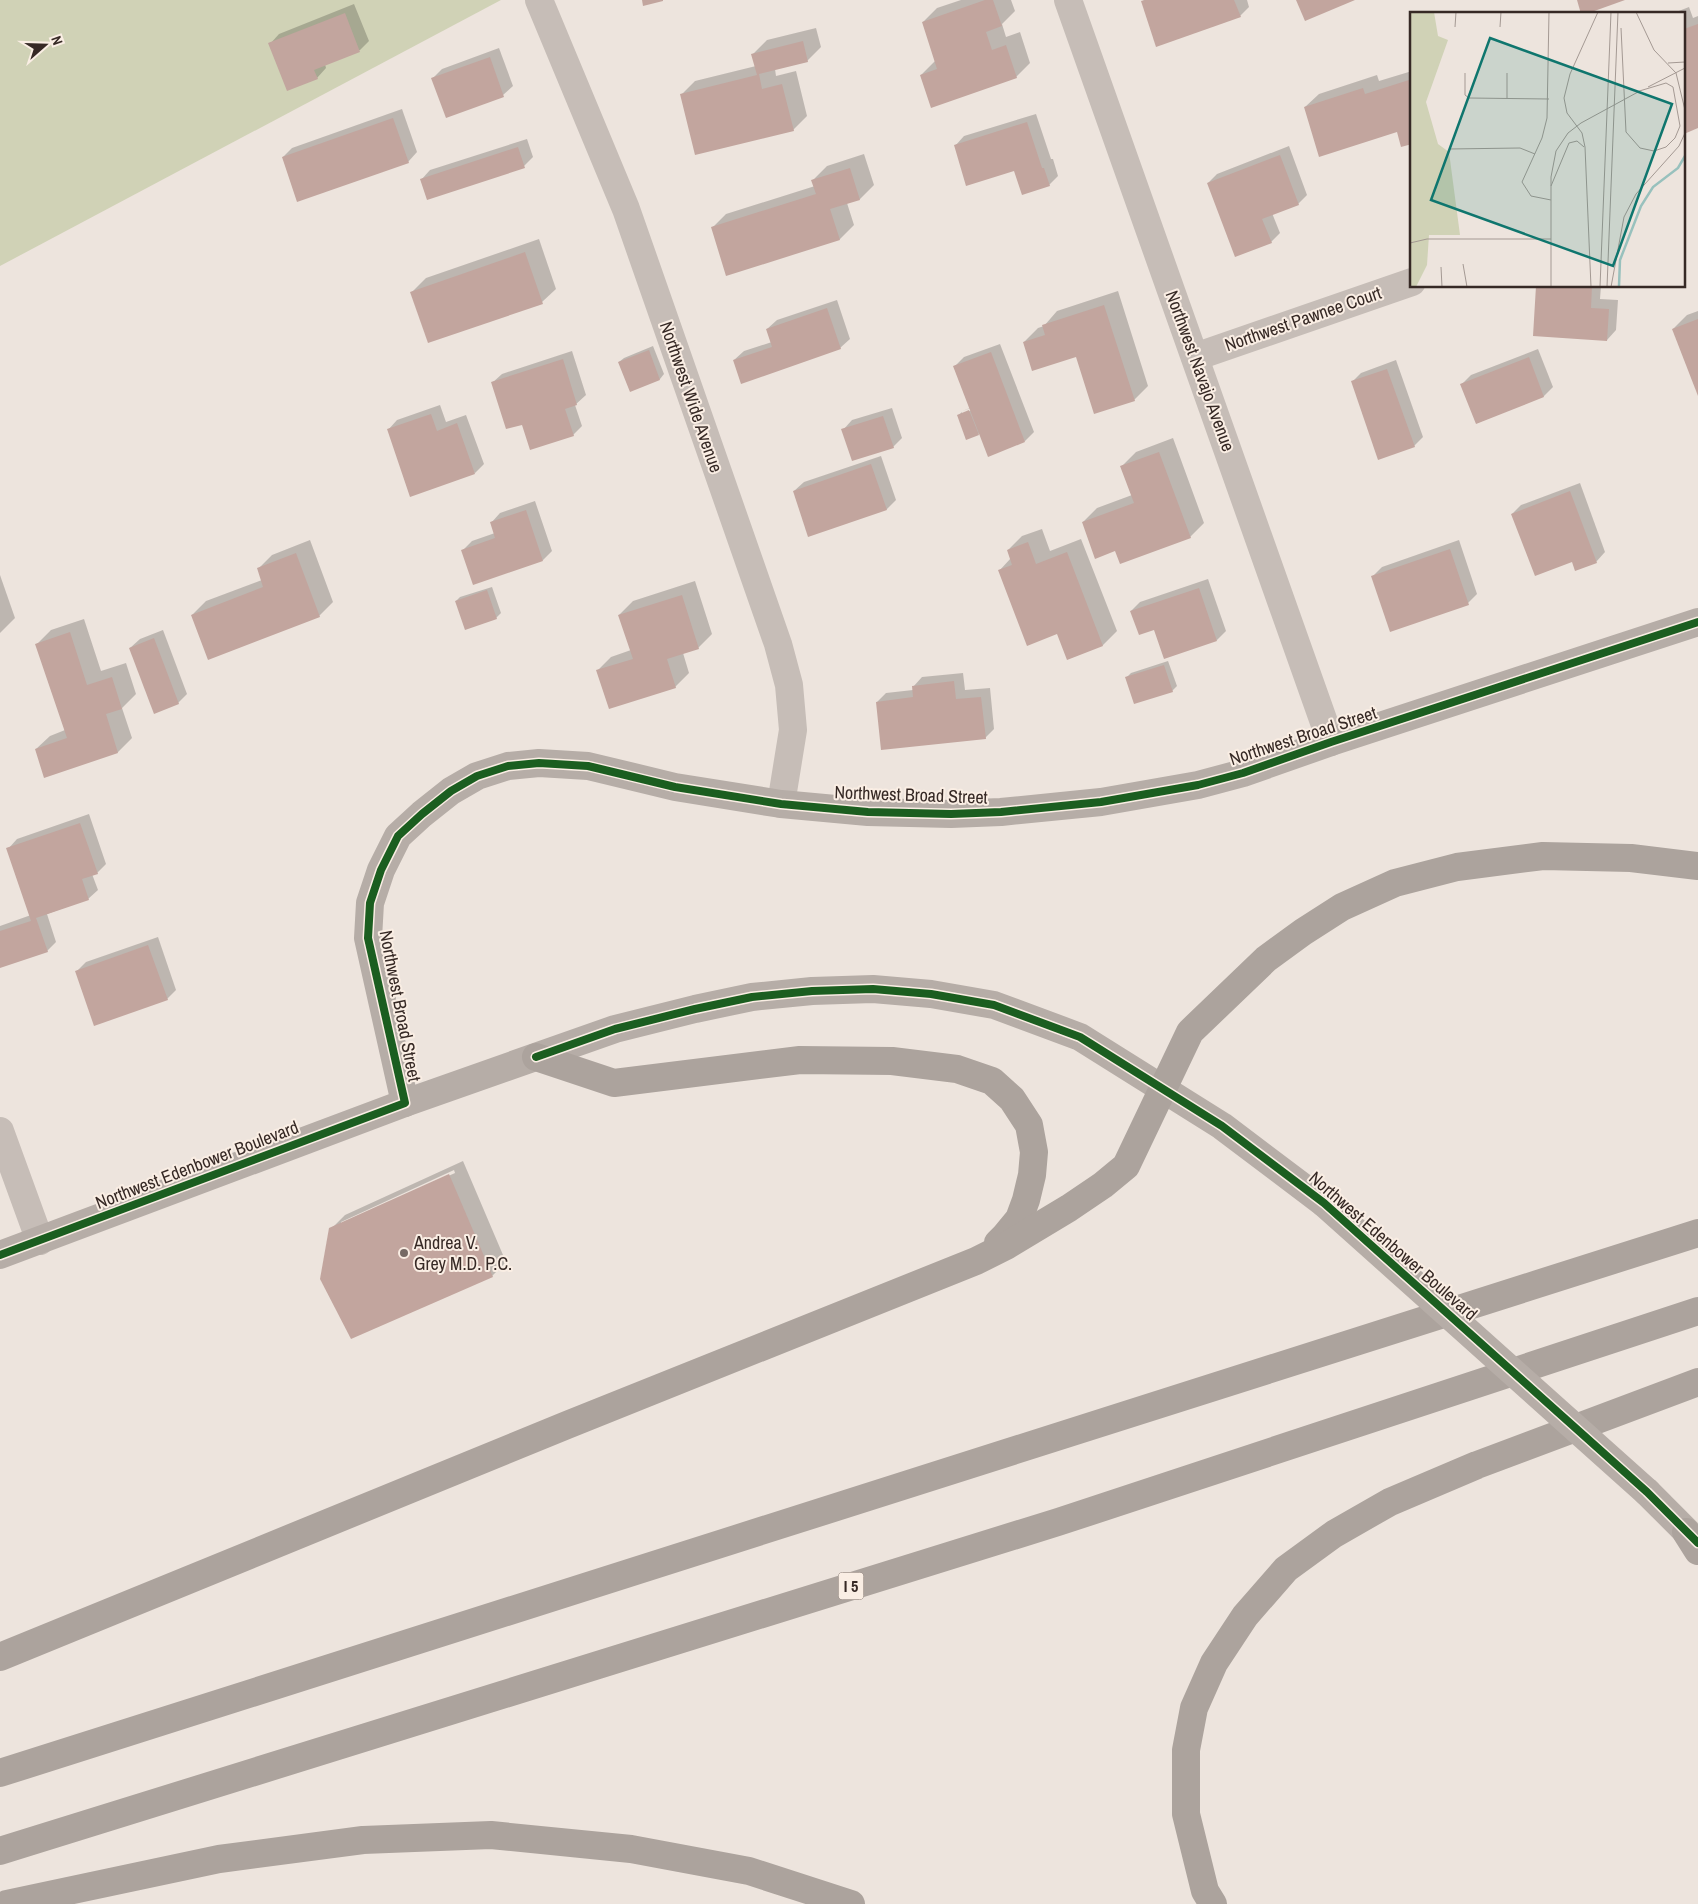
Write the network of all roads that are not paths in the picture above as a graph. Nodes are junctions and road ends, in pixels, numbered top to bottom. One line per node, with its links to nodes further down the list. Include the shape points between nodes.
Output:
1 (539, 0): 7 (street, Northwest Wide Avenue, via 626,209 778,644 789,684 793,730)
2 (1068, 0): 4 (street, Northwest Navajo Avenue)
3 (1410, 283): 4 (street, Northwest Pawnee Court)
4 (1194, 357): 6 (street, Northwest Navajo Avenue)
5 (1698, 622): 6 (main road, Northwest Broad Street)
6 (1332, 742): 7 (main road, Northwest Broad Street, via 1244,773 1198,784 1055,808 951,814 868,812)
7 (781, 804): 11 (main road, Northwest Broad Street, via 675,787 588,766 539,763 508,766 477,776 422,814 398,836 380,870 370,903 368,938)
8 (1698, 866): 10 (highway, via 1631,858 1543,856 1457,867 1395,883 1342,907 1266,959 1190,1032)
9 (536, 1057): 10 (main road, Northwest Edenbower Boulevard, via 615,1029 752,997 812,991 873,990 931,994 994,1005 1080,1038); 11 (main road, Northwest Edenbower Boulevard); 16 (highway, via 614,1084 800,1060 902,1062 957,1069 992,1081 1012,1099 1029,1125 1034,1152 1030,1183 1019,1219)
10 (1163, 1090): 16 (highway, via 1126,1166 1069,1208); 19 (main road, Northwest Edenbower Boulevard, bridge, via 1222,1126 1324,1203 1647,1492)
11 (404, 1103): 14 (main road, Northwest Edenbower Boulevard)
12 (0, 1131): 14 (street)
13 (1698, 1233): 21 (highway)
14 (40, 1241): 15 (main road, Northwest Edenbower Boulevard)
15 (0, 1255)
16 (976, 1261): 20 (highway)
17 (1698, 1310): 22 (highway, I 5, via 1058,1522)
18 (1698, 1382): 25 (highway, via 1477,1465 1390,1502 1334,1534 1286,1569 1245,1616 1214,1663 1194,1708 1186,1750 1186,1814 1205,1891)
19 (1694, 1542)
20 (0, 1657)
21 (0, 1774)
22 (0, 1851)
23 (8, 1904): 24 (highway, via 219,1859 363,1840 490,1835 631,1849 749,1871)
24 (851, 1904)
25 (1213, 1904)

